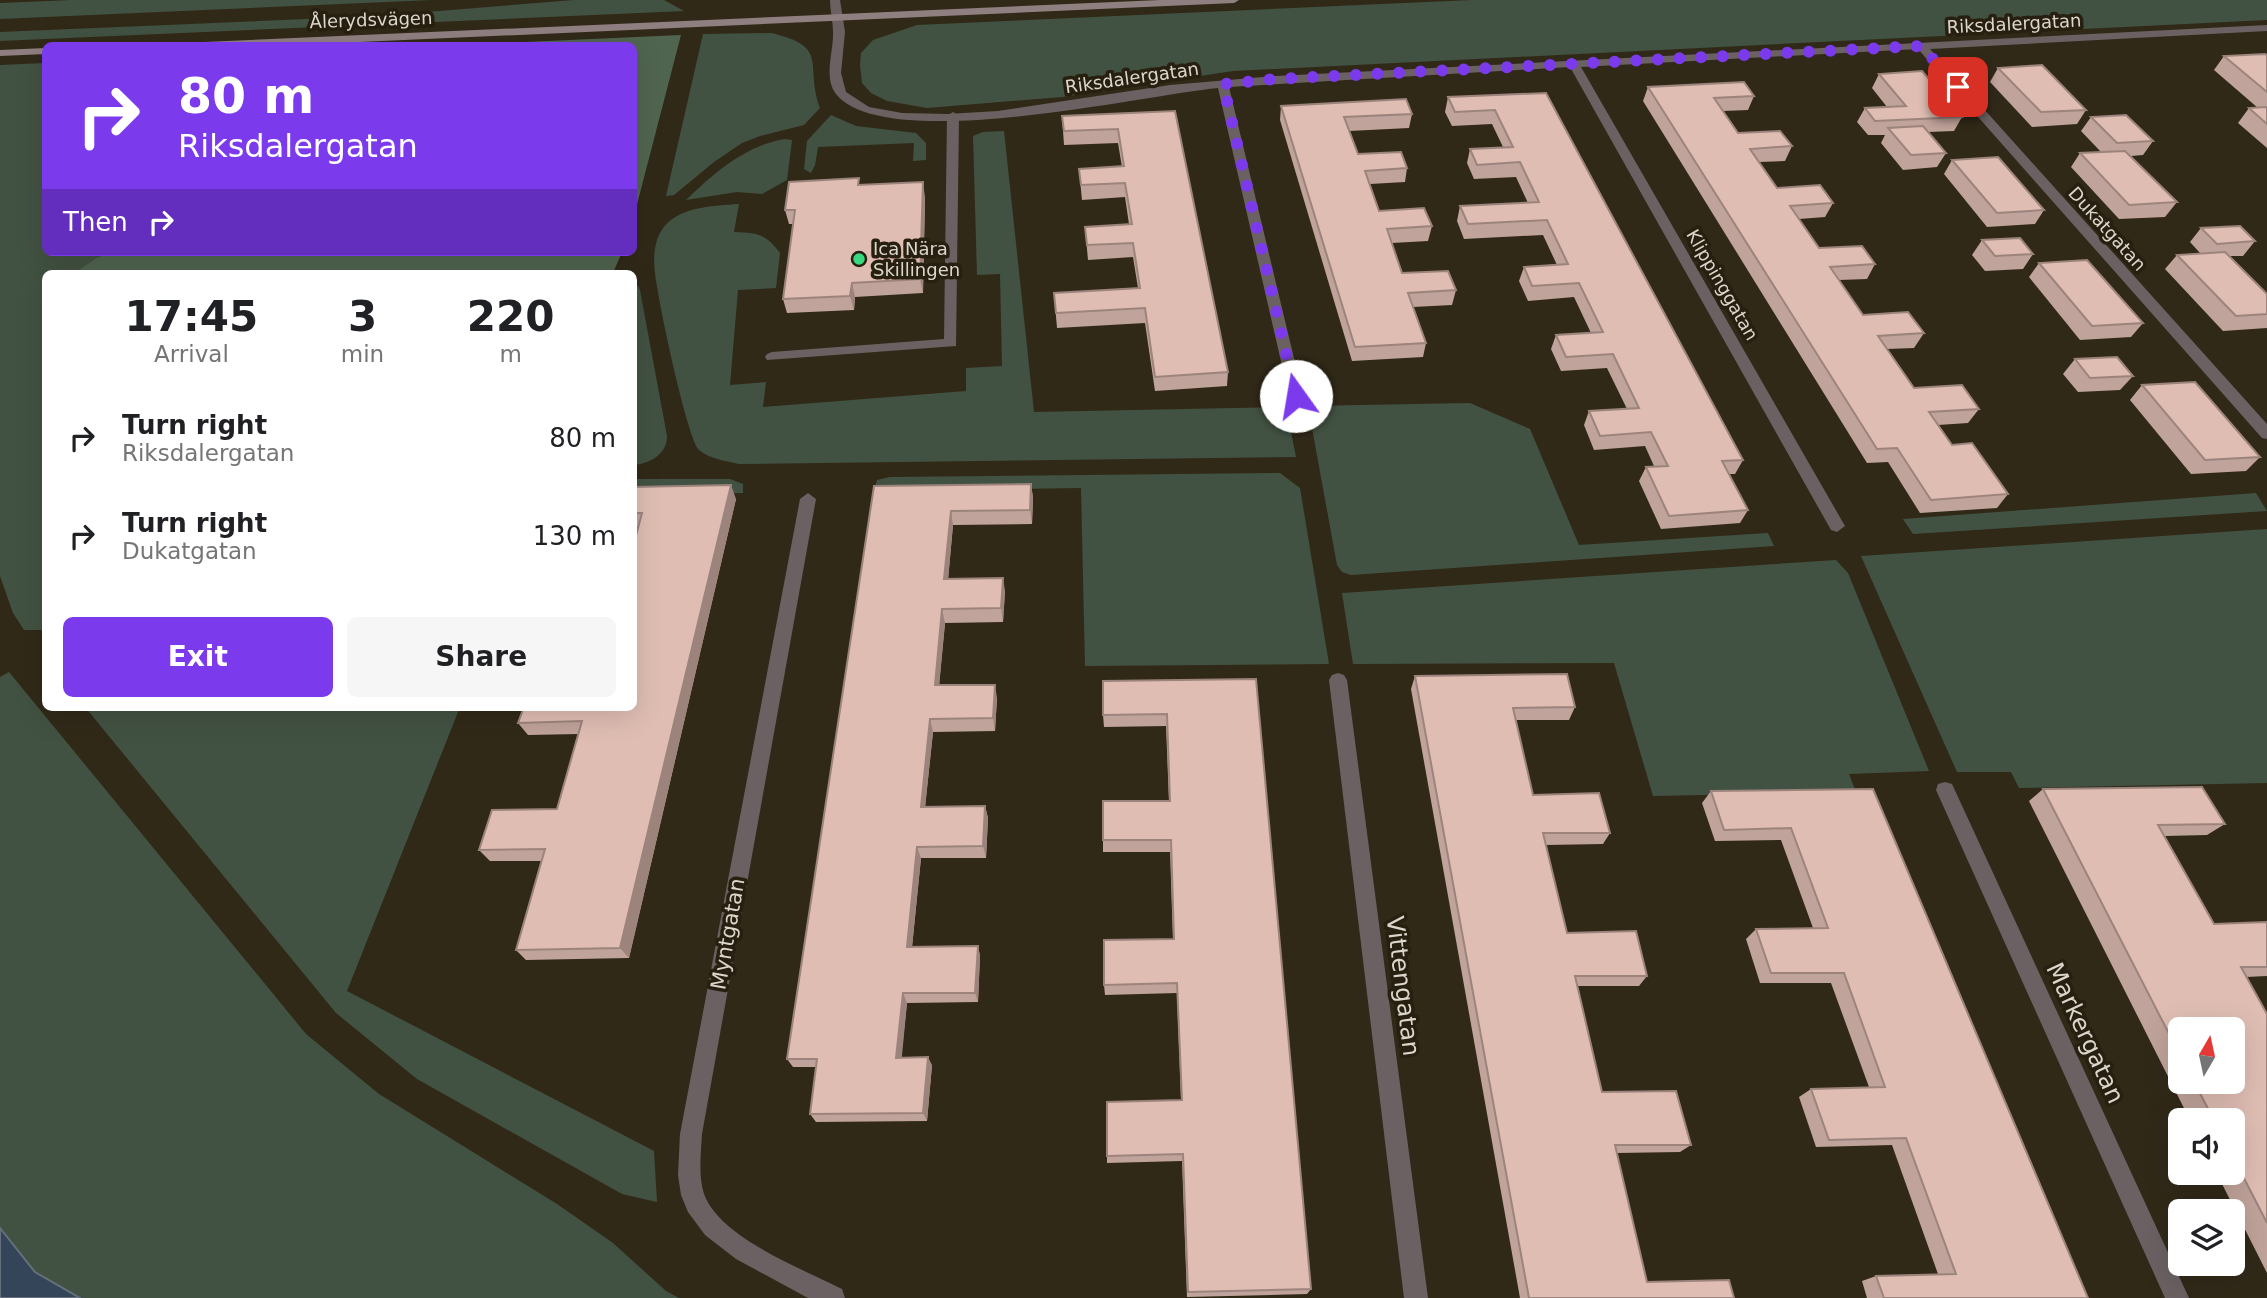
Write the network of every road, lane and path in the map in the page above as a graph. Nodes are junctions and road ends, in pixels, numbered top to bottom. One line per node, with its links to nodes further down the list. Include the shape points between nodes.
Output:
1 (835, 0): 3 (street, Riksdalergatan)
2 (1234, 0): 3 (main road, Ålerydsvägen)
3 (837, 17): 6 (main road, Ålerydsvägen); 13 (street, Riksdalergatan, via 836,77 839,92 848,101 909,118)
4 (2267, 28): 5 (street, Riksdalergatan)
5 (2249, 29): 7 (street); 8 (street, Riksdalergatan)
6 (271, 42)
7 (2267, 44)
8 (1921, 46): 11 (street, Riksdalergatan); 16 (street, Dukatgatan)
9 (42, 51): 10 (main road)
10 (0, 53)
11 (1573, 63): 12 (street, Riksdalergatan); 18 (street, Klippinggatan)
12 (1223, 84): 13 (street, Riksdalergatan, via 1027,112); 15 (street)
13 (953, 116): 14 (street, via 951,343)
14 (772, 356)
15 (1296, 396)
16 (2267, 434)
17 (808, 499): 21 (street, Myntgatan, via 688,1168 701,1212 719,1231 746,1251)
18 (1837, 526)
19 (1338, 680): 22 (street, Vittengatan)
20 (1945, 790): 23 (street, Markergatan)
21 (833, 1298)
22 (1416, 1298)
23 (2177, 1298)

